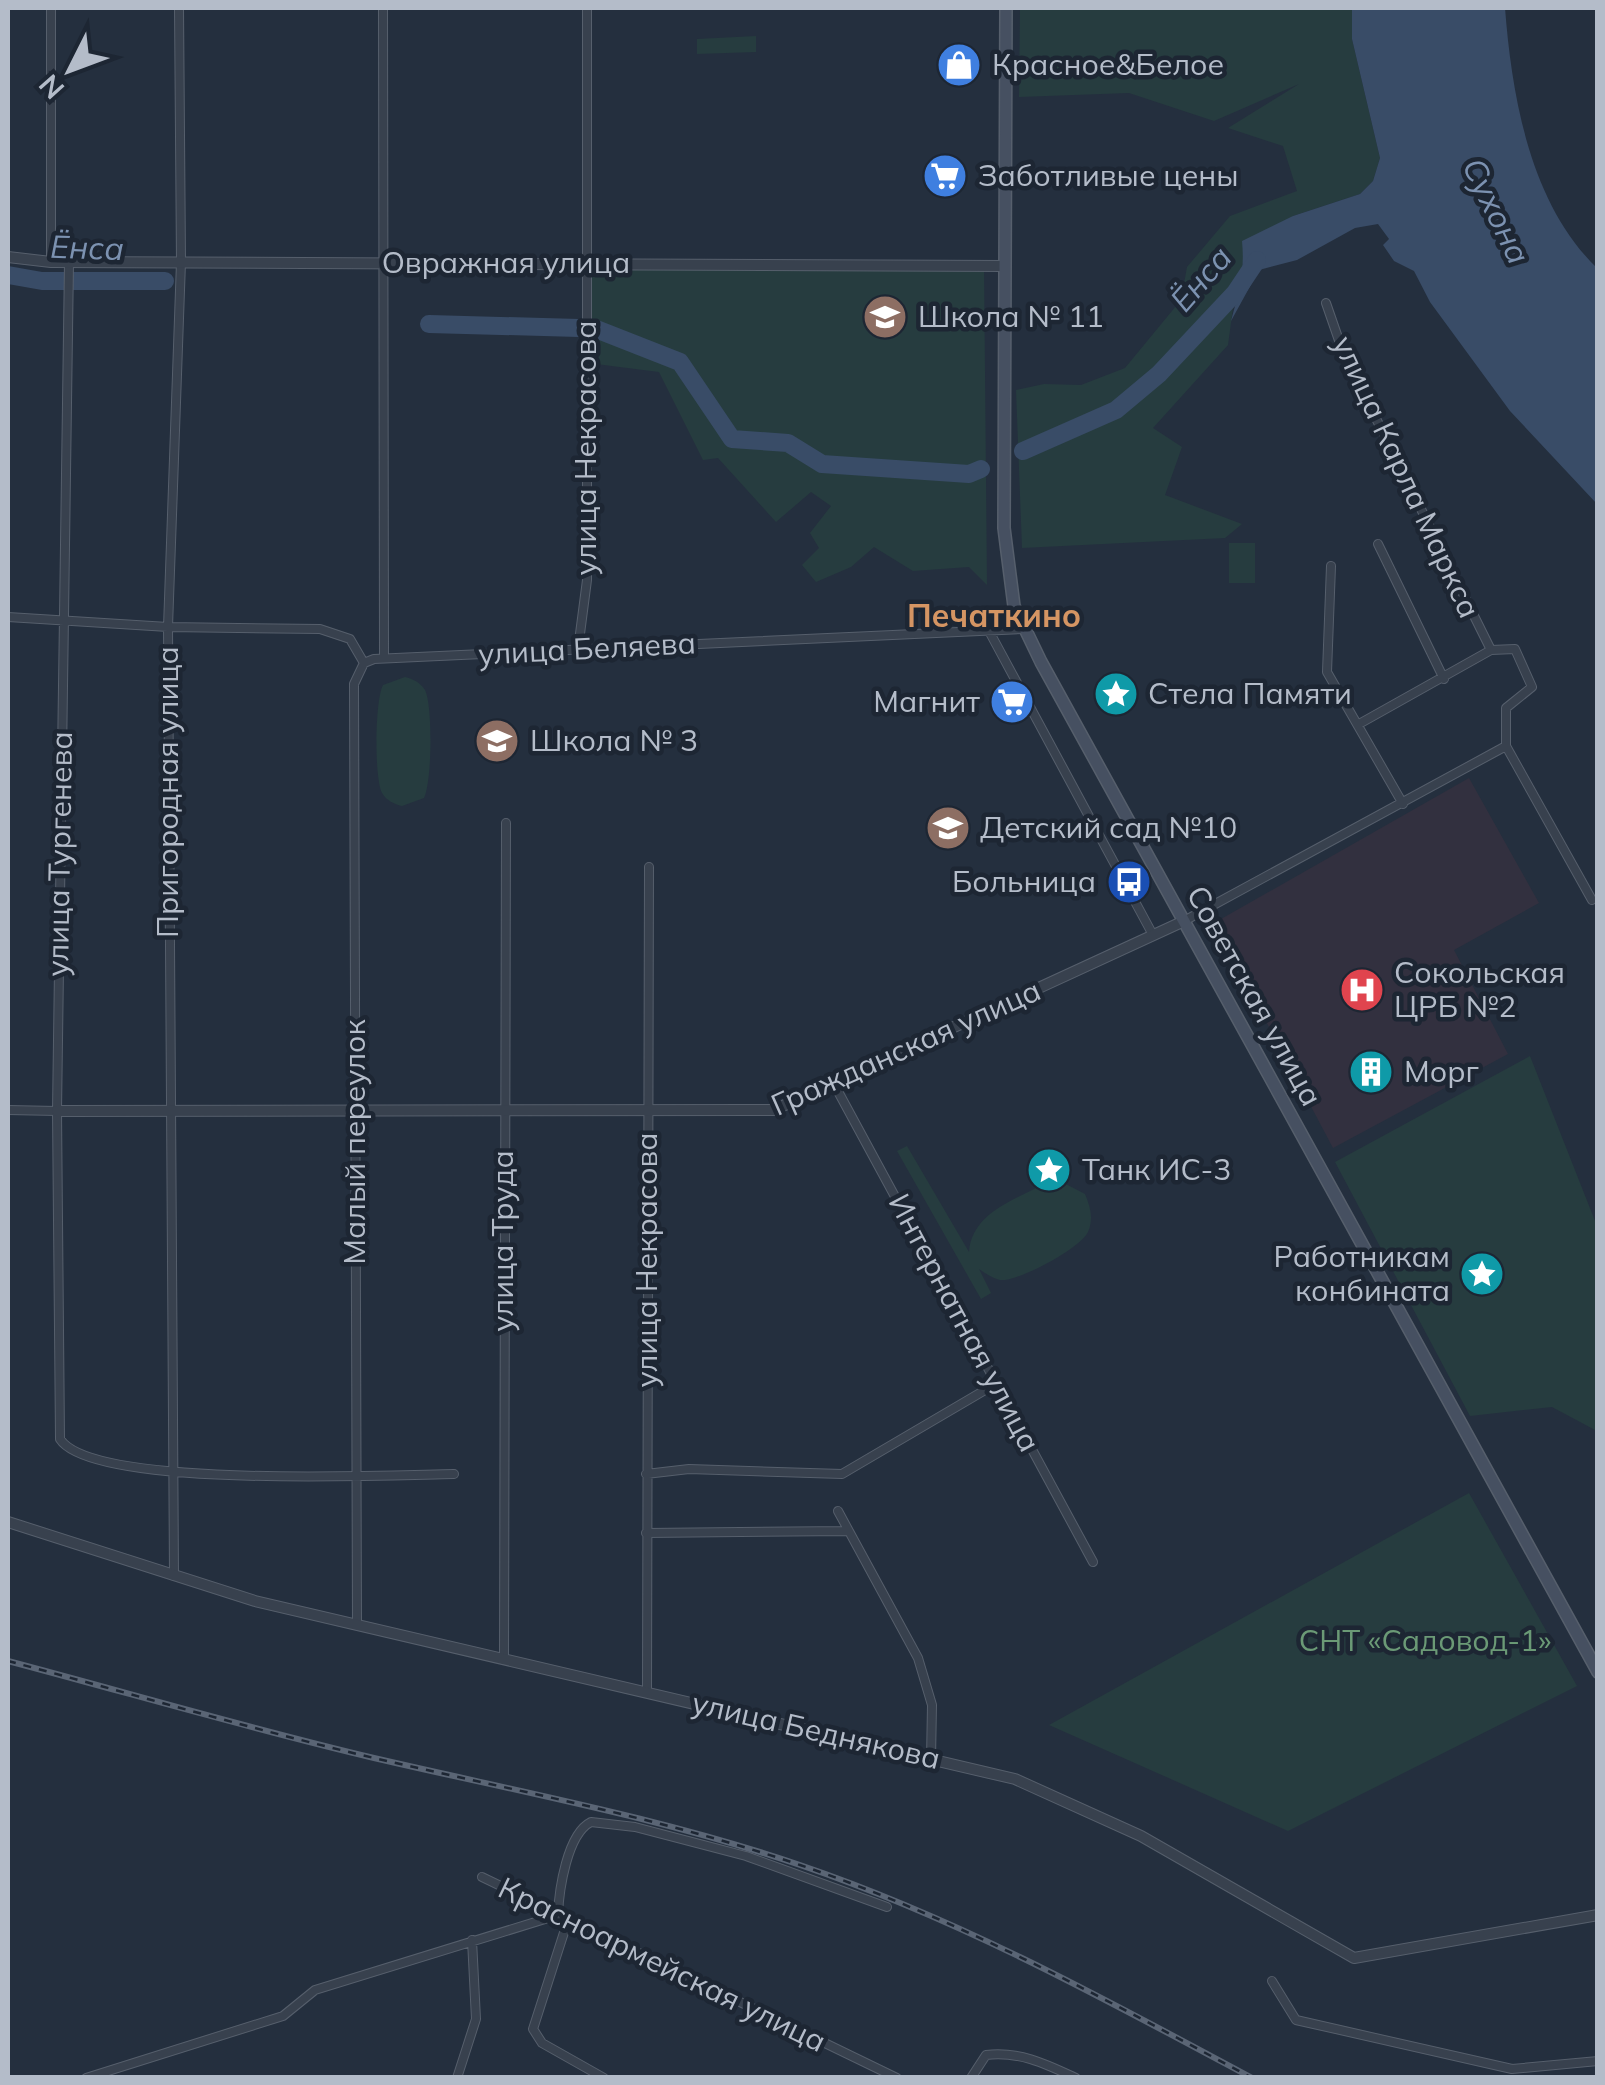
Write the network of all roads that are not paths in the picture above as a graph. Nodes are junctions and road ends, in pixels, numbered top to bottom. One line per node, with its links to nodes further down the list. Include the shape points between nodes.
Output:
1 (51, 8): 7 (street)
2 (179, 8): 9 (street, Пригородная улица)
3 (383, 8): 10 (street)
4 (587, 8): 11 (street, улица Некрасова)
5 (1006, 8): 12 (main road, Советская улица)
6 (8, 257): 7 (street, Овражная улица)
7 (51, 262): 8 (street, Овражная улица)
8 (69, 262): 9 (street, Овражная улица); 17 (street, улица Тургенева)
9 (180, 262): 10 (street, Овражная улица); 18 (street, Пригородная улица)
10 (384, 262): 11 (street, Овражная улица); 23 (street)
11 (586, 263): 12 (street, Овражная улица); 21 (street, улица Некрасова, via 587,580)
12 (1005, 266): 19 (main road, Советская улица, via 1006,549)
13 (1326, 303): 22 (street, улица Карла Маркса, via 1342,352)
14 (1378, 544): 25 (street)
15 (1330, 566): 26 (street, via 1327,672)
16 (8, 617): 17 (street)
17 (63, 622): 18 (street); 36 (street, улица Тургенева)
18 (168, 627): 24 (street, via 320,629 350,638); 38 (street, Пригородная улица)
19 (1023, 629): 20 (street, улица Беляева); 32 (main road, Советская улица)
20 (989, 631): 21 (street, улица Беляева); 33 (street, Советская улица)
21 (578, 648): 23 (street, улица Беляева)
22 (1491, 650): 25 (street); 27 (street, via 1514,650 1532,682 1528,694 1506,708)
23 (384, 658): 24 (street, улица Беляева)
24 (364, 663): 37 (street, Малый переулок, via 354,684)
25 (1444, 679): 26 (street)
26 (1359, 724): 28 (street)
27 (1506, 746): 28 (street, Гражданская улица); 31 (street)
28 (1403, 804): 32 (street, Гражданская улица)
29 (506, 823): 39 (street, улица Труда)
30 (648, 867): 40 (street, улица Некрасова)
31 (1592, 900)
32 (1184, 921): 33 (street, Гражданская улица); 54 (main road, Советская улица)
33 (1153, 935): 34 (street, Гражданская улица)
34 (834, 1084): 40 (street, Гражданская улица, via 760,1112); 41 (street, Интернатная улица)
35 (8, 1110): 36 (street, Гражданская улица)
36 (57, 1111): 38 (street, Гражданская улица); 42 (street, улица Тургенева, via 58,1428 64,1446 84,1458)
37 (354, 1112): 38 (street, Гражданская улица); 39 (street, Гражданская улица); 45 (street, Малый переулок)
38 (169, 1113): 42 (street, Пригородная улица)
39 (503, 1113): 40 (street, Гражданская улица); 53 (street, улица Труда)
40 (648, 1113): 44 (street, улица Некрасова)
41 (997, 1383): 44 (street, via 842,1474); 50 (street, Интернатная улица)
42 (173, 1472): 45 (street); 51 (street, Пригородная улица)
43 (454, 1474): 45 (street)
44 (646, 1474): 49 (street, улица Некрасова)
45 (355, 1476): 52 (street, Малый переулок)
46 (838, 1511): 48 (street)
47 (8, 1522): 51 (street, улица Беднякова)
48 (848, 1531): 49 (street); 56 (street, via 918,1658 932,1706)
49 (646, 1533): 55 (street, улица Некрасова)
50 (1093, 1562)
51 (174, 1576): 52 (street, улица Беднякова)
52 (358, 1624): 53 (street, улица Беднякова)
53 (504, 1660): 55 (street, улица Беднякова)
54 (1598, 1672)
55 (647, 1691): 56 (street, улица Беднякова)
56 (931, 1759): 60 (street, улица Беднякова, via 1060,1796 1354,1958)
57 (482, 1877): 59 (street, Красноармейская улица)
58 (887, 1907): 59 (street, via 746,1856 598,1822 580,1830)
59 (558, 1915): 61 (street, Красноармейская улица); 62 (street)
60 (1598, 1915)
61 (568, 1920): 67 (street, via 534,2020 535,2036); 68 (street, Красноармейская улица)
62 (472, 1940): 65 (street, via 316,1990 283,2016); 66 (street, via 476,2019)
63 (1272, 1981): 64 (street, via 1296,2020 1388,2043 1512,2069)
64 (1598, 2061)
65 (86, 2078)
66 (456, 2078)
67 (604, 2078)
68 (896, 2078)
69 (971, 2078): 70 (street, via 986,2055 996,2054 1031,2057)
70 (1076, 2078)

